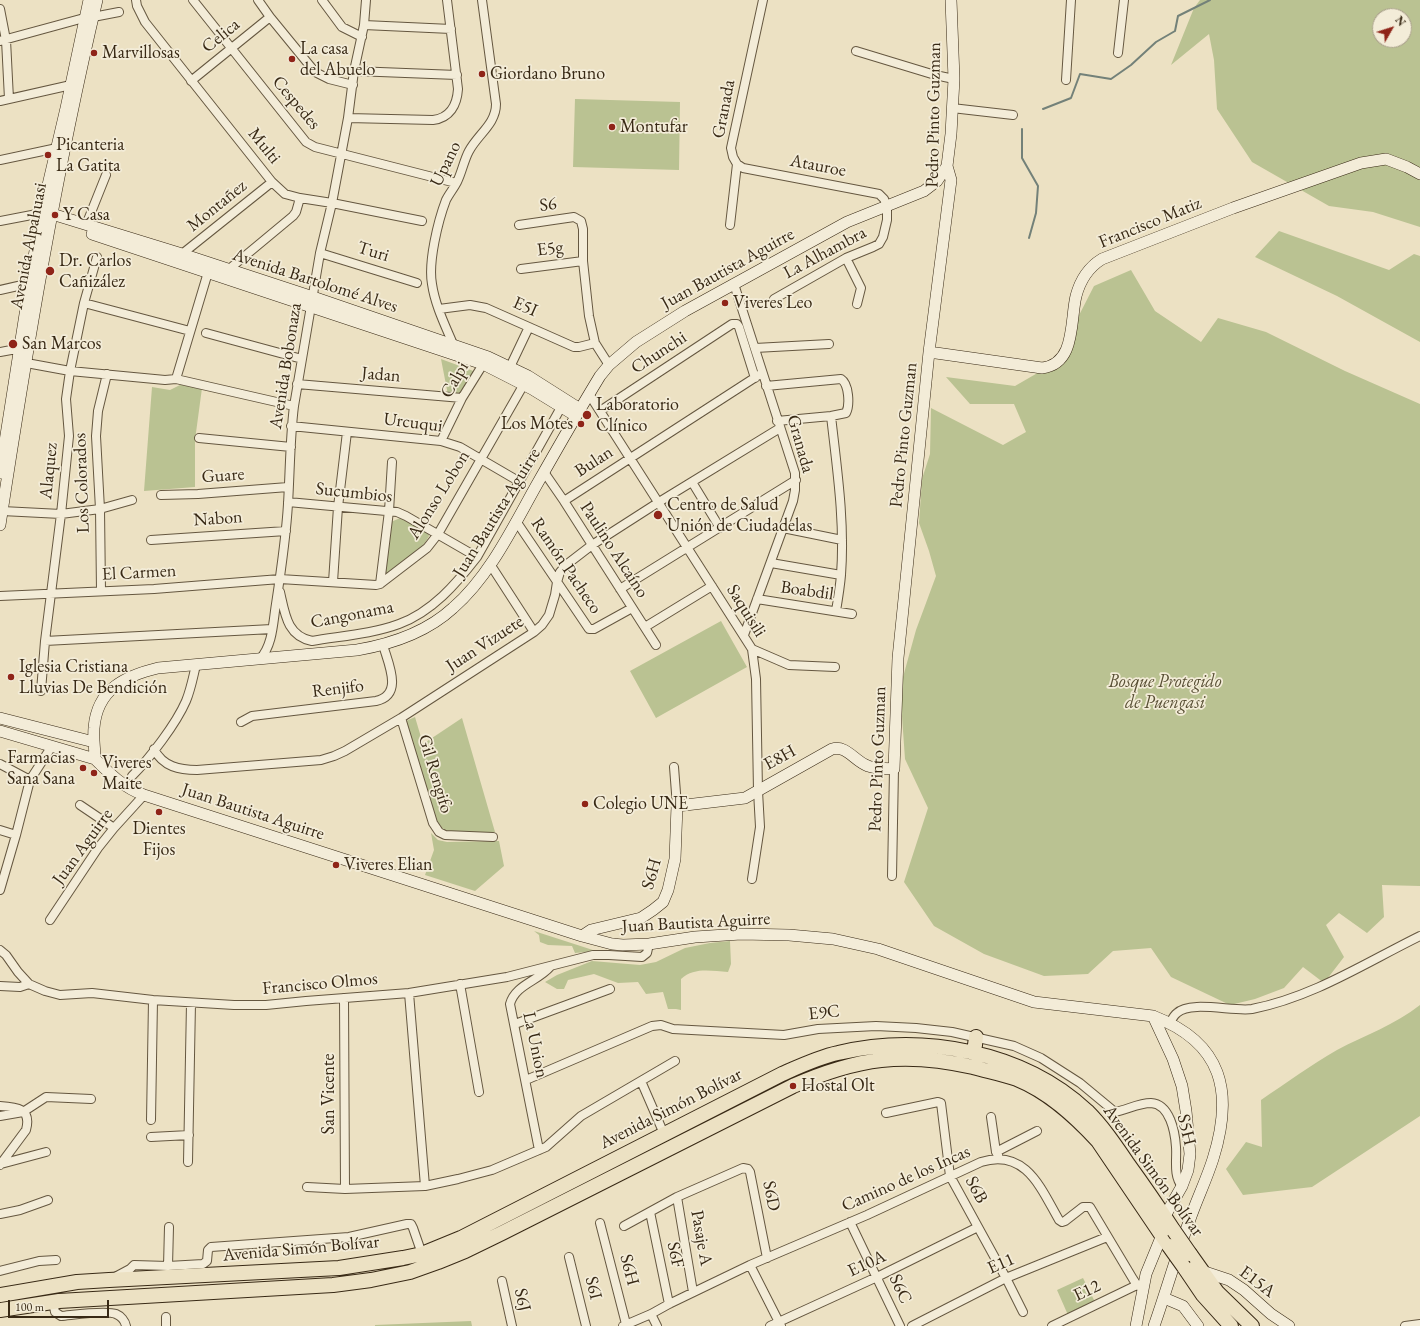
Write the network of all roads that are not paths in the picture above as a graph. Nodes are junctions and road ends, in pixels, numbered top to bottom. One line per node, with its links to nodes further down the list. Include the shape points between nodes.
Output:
1 (88, 0): 17 (main road, Avenida Alpahuasi)
2 (97, 0): 17 (main road, Avenida Alpahuasi)
3 (193, 0): 22 (street, Cespedes)
4 (258, 0): 16 (street)
5 (322, 0): 20 (street, via 342,27)
6 (366, 0): 18 (street, Avenida Bobonaza)
7 (447, 0): 19 (street)
8 (482, 0): 45 (street, Upano, via 496,113 469,151)
9 (763, 0): 40 (street, Granada, via 731,148)
10 (951, 0): 27 (main road, Pedro Pinto Guzman)
11 (1071, 0): 28 (street)
12 (1124, 0): 24 (street)
13 (136, 3): 29 (street, Multi, via 145,22)
14 (0, 9): 21 (street)
15 (119, 12): 17 (street)
16 (270, 17): 22 (street, Celica); 31 (street, via 315,72 329,79)
17 (89, 18): 21 (street); 30 (main road, Avenida Alpahuasi); 49 (main road, Avenida Alpahuasi)
18 (364, 25): 19 (street); 20 (street, Avenida Bobonaza)
19 (451, 29): 26 (street)
20 (362, 37): 25 (street, Avenida Bobonaza)
21 (3, 40): 32 (street)
22 (232, 47): 29 (street, Celica); 38 (street, Cespedes, via 303,140 315,147)
23 (856, 52): 27 (street)
24 (1118, 53)
25 (354, 71): 26 (street); 31 (street, Avenida Bobonaza)
26 (457, 75): 36 (street, via 458,99 445,116 439,119)
27 (954, 79): 34 (main road, Pedro Pinto Guzman)
28 (1066, 80)
29 (192, 81): 44 (street, Multi)
30 (71, 85): 32 (street); 37 (main road, Avenida Alpahuasi)
31 (353, 85): 36 (street, Avenida Bobonaza)
32 (9, 99): 33 (street)
33 (0, 101)
34 (952, 108): 35 (street); 41 (main road, Pedro Pinto Guzman)
35 (1013, 115)
36 (348, 118): 38 (street, Avenida Bobonaza)
37 (57, 148): 39 (street); 49 (main road, Avenida Alpahuasi)
38 (341, 152): 45 (street, Cespedes); 47 (street, Avenida Bobonaza)
39 (0, 160)
40 (737, 164): 48 (street, Atauroe, via 743,168 879,194); 54 (street, Granada)
41 (947, 166): 48 (main road, Juan Bautista Aguirre, via 932,186); 81 (main road, Pedro Pinto Guzman, via 951,180)
42 (1420, 174): 81 (main road, Francisco Matiz, via 1408,166 1386,159 1361,162 1102,259 1082,280 1076,296 1067,349 1061,360 1049,367)
43 (106, 176): 53 (street)
44 (272, 182): 46 (street, Multi, via 285,194); 56 (street, Montañez)
45 (456, 183): 71 (street, Upano, via 439,224 432,261 431,283)
46 (300, 198): 47 (street, Multi); 62 (street, via 293,216)
47 (332, 203): 51 (street, Multi); 55 (street, Avenida Bobonaza)
48 (887, 206): 58 (street, La Alhambra, via 887,220 879,244); 65 (main road, Juan Bautista Aguirre, via 847,222)
49 (46, 217): 50 (street, via 28,216); 53 (main road, Avenida Bartolomé Alves); 60 (main road, Avenida Bartolomé Alves); 63 (main road, Avenida Alpahuasi); 79 (main road, Avenida Alpahuasi)
50 (0, 221)
51 (422, 221)
52 (519, 224): 59 (street, S6, via 574,218 581,221)
53 (86, 225): 56 (main road, Avenida Bartolomé Alves)
54 (730, 226)
55 (320, 252): 64 (street, Turi); 68 (street, Avenida Bobonaza)
56 (182, 254): 60 (main road, Avenida Bartolomé Alves)
57 (97, 257): 69 (street, Alaquez)
58 (846, 258): 67 (street, La Alhambra); 70 (street, via 861,288)
59 (583, 261): 61 (street, E5g); 75 (street, via 586,304)
60 (209, 268): 62 (main road, Avenida Bartolomé Alves); 68 (main road, Avenida Bartolomé Alves); 73 (street)
61 (521, 269)
62 (228, 270): 68 (main road, Avenida Bartolomé Alves)
63 (31, 283): 66 (street); 79 (main road, Avenida Alpahuasi)
64 (417, 283)
65 (734, 284): 78 (street, Granada); 85 (main road, Juan Bautista Aguirre, via 636,342)
66 (0, 290)
67 (774, 299)
68 (312, 302): 76 (main road, Avenida Bartolomé Alves); 82 (street, Avenida Bobonaza); 83 (main road, Avenida Bartolomé Alves)
69 (84, 303): 73 (street); 87 (street, Alaquez)
70 (857, 304)
71 (439, 309): 72 (street, E5I, via 470,305 486,308); 76 (street, Upano)
72 (530, 327): 75 (street, E5I, via 574,347); 86 (street)
73 (190, 331): 91 (street)
74 (206, 333): 82 (street)
75 (595, 343): 85 (street)
76 (453, 344): 83 (main road, Avenida Bartolomé Alves)
77 (829, 344): 78 (street)
78 (755, 348): 88 (street, Granada)
79 (23, 350): 80 (street); 84 (main road, Avenida Alpahuasi)
80 (0, 352)
81 (929, 352): 179 (main road, Pedro Pinto Guzman, via 898,658)
82 (302, 359): 92 (street, Avenida Bobonaza)
83 (485, 360): 86 (main road, Avenida Bartolomé Alves); 93 (main road, Avenida Bartolomé Alves); 96 (street, Calpi)
84 (21, 362): 87 (street); 101 (main road, Avenida Alpahuasi)
85 (609, 365): 95 (main road, Juan Bautista Aguirre)
86 (510, 367): 97 (main road, Avenida Bartolomé Alves, via 528,376)
87 (70, 371): 89 (street); 127 (street, Alaquez, via 66,399 69,436)
88 (762, 373): 90 (street, Bulan); 94 (street, Granada)
89 (107, 374): 91 (street); 124 (street, Los Colorados, via 96,423)
90 (755, 378): 99 (street, Chunchi, via 737,324 732,324); 109 (street, Bulan)
91 (176, 379): 98 (street)
92 (297, 384): 96 (street, Jadan); 98 (street, Avenida Bobonaza)
93 (524, 384): 97 (main road, Avenida Bartolomé Alves); 110 (street, Alonso Lobon)
94 (766, 386): 102 (street, via 841,379 847,386 848,409 846,413); 103 (street, Granada)
95 (589, 394): 99 (street, Saquisili); 100 (main road, Juan Bautista Aguirre)
96 (462, 398): 107 (street, Calpi)
97 (564, 403): 100 (main road, Avenida Bartolomé Alves); 115 (street, Cangonama)
98 (294, 406): 104 (street, Avenida Bobonaza)
99 (600, 411): 109 (street, Saquisili)
100 (578, 412): 112 (main road, Juan Bautista Aguirre)
101 (8, 416): 113 (main road, Avenida Alpahuasi); 125 (main road, Avenida Alpahuasi)
102 (831, 416): 103 (street); 135 (street, via 841,506)
103 (779, 425): 114 (street, Granada); 116 (street, Juan Vizuete)
104 (291, 426): 105 (street, Urcuqui); 108 (street, Avenida Bobonaza)
105 (347, 432): 107 (street, Urcuqui); 123 (street)
106 (199, 438): 108 (street)
107 (441, 441): 110 (street, Urcuqui, via 460,447)
108 (291, 447): 117 (street, Avenida Bobonaza)
109 (630, 458): 120 (street, Bulan); 122 (street, Saquisili)
110 (480, 459): 115 (street, Urcuqui); 133 (street, Alonso Lobon)
111 (392, 462): 126 (street)
112 (544, 472): 120 (street, Paulino Alcaíno); 128 (main road, Juan Bautista Aguirre)
113 (0, 473)
114 (796, 480): 130 (street); 131 (street, Granada, via 793,501)
115 (520, 482): 138 (street, Cangonama)
116 (692, 482): 122 (street, Juan Vizuete); 130 (street)
117 (288, 487): 118 (street, Guare); 121 (street, Avenida Bobonaza)
118 (161, 495)
119 (132, 500): 124 (street)
120 (564, 501): 136 (street, Paulino Alcaíno)
121 (288, 502): 123 (street, Sucumbios); 132 (street, Avenida Bobonaza)
122 (659, 502): 136 (street, Juan Vizuete); 137 (street, Saquisili)
123 (338, 506): 126 (street, Sucumbios); 142 (street)
124 (100, 508): 127 (street); 148 (street, Los Colorados)
125 (2, 511): 127 (street); 129 (main road, Avenida Alpahuasi)
126 (388, 511): 133 (street, Sucumbios, via 406,516); 145 (street)
127 (61, 514): 149 (street, Alaquez)
128 (516, 521): 140 (main road, Juan Bautista Aguirre); 143 (street, Ramón Pacheco)
129 (0, 524)
130 (720, 528): 137 (street)
131 (783, 528): 135 (street); 139 (street, Granada)
132 (286, 531): 134 (street, Nabon); 144 (street, Avenida Bobonaza)
133 (438, 534): 138 (street, Sucumbios); 145 (street, Alonso Lobon, via 427,548)
134 (151, 540)
135 (842, 540): 141 (street)
136 (592, 545): 143 (street, Juan Vizuete, via 566,565); 147 (street, Paulino Alcaíno)
137 (688, 548): 146 (street, Saquisili); 147 (street)
138 (477, 557): 144 (street, Cangonama, via 443,596 413,618 386,628 312,641 304,640 293,631 285,614)
139 (770, 563): 141 (street); 151 (street, Granada)
140 (490, 564): 157 (street); 161 (main road, Juan Bautista Aguirre, via 454,608 405,638)
141 (841, 575): 153 (street)
142 (333, 582): 144 (street); 145 (street)
143 (556, 582): 152 (street, Ramón Pacheco, via 589,629 594,629); 157 (street, Juan Vizuete, via 549,615)
144 (279, 583): 148 (street, El Carmen); 156 (street, Avenida Bobonaza)
145 (380, 584)
146 (712, 586): 155 (street); 158 (street, Saquisili)
147 (620, 589): 152 (street, Paulino Alcaíno)
148 (101, 591): 149 (street, El Carmen)
149 (51, 594): 150 (street, El Carmen); 159 (street, Alaquez)
150 (0, 596)
151 (757, 599): 153 (street, Boabdil); 158 (street, Granada)
152 (632, 608): 155 (street, Paulino Alcaíno)
153 (836, 611): 154 (street, Boabdil)
154 (852, 614)
155 (644, 627): 162 (street, Paulino Alcaíno)
156 (272, 629): 159 (street); 160 (street, Avenida Bobonaza)
157 (534, 632): 170 (street, Juan Vizuete)
158 (744, 635): 163 (street, Saquisili)
159 (45, 641): 168 (street, Alaquez)
160 (269, 644): 164 (street); 165 (street, Avenida Bobonaza)
161 (383, 645): 164 (main road, Juan Bautista Aguirre); 171 (street, Renjifo, via 393,681 391,691 383,699 252,716)
162 (656, 645)
163 (752, 649): 167 (street, via 789,665); 182 (street, Saquisili, via 756,679)
164 (278, 658): 165 (main road, Juan Bautista Aguirre)
165 (260, 659): 166 (main road, Juan Bautista Aguirre)
166 (196, 665): 173 (main road, Juan Bautista Aguirre, via 140,672 117,684 108,692 99,707); 175 (street, via 186,702)
167 (835, 667)
168 (41, 691)
169 (0, 718): 173 (main road)
170 (401, 718): 175 (street, Juan Vizuete, via 345,751 321,760 183,770 166,763); 189 (street, Gil Rengifo, via 435,827 445,835)
171 (241, 722)
172 (0, 731): 174 (main road)
173 (94, 742): 176 (main road, Juan Bautista Aguirre)
174 (52, 746): 176 (main road); 181 (street)
175 (154, 749): 180 (street)
176 (95, 759): 183 (main road, Juan Bautista Aguirre, via 122,783)
177 (0, 764): 181 (street)
178 (674, 767): 185 (street, S6H)
179 (894, 769): 182 (main road, E8H, via 870,767 838,747); 190 (street, Pedro Pinto Guzman)
180 (132, 776)
181 (30, 780): 188 (street)
182 (758, 791): 185 (main road, E8H, via 745,798); 191 (street, Saquisili, via 760,827)
183 (144, 795): 186 (street, Juan Aguirre); 194 (main road, Juan Bautista Aguirre)
184 (80, 805): 186 (street)
185 (677, 806): 194 (main road, S6H, via 676,859 663,902 641,918 591,930)
186 (114, 828): 193 (street, Juan Aguirre)
187 (0, 830): 188 (street)
188 (16, 835): 192 (street)
189 (493, 837)
190 (892, 876)
191 (752, 879)
192 (0, 890)
193 (50, 920)
194 (582, 936): 196 (main road, Juan Bautista Aguirre, via 612,944)
195 (1420, 936): 208 (street, via 1304,995 1252,1009 1187,1008 1177,1012)
196 (649, 944): 198 (street, Francisco Olmos, via 647,953 642,957 593,955); 207 (main road, Juan Bautista Aguirre, via 741,934 789,935 833,940 878,949 1034,1002)
197 (0, 950): 199 (street, Francisco Olmos)
198 (552, 966): 200 (street, Francisco Olmos, via 507,977); 209 (street, La Union, via 512,996 510,1004)
199 (29, 984): 201 (street, via 20,987); 205 (street, Francisco Olmos, via 60,995 92,993)
200 (460, 984): 203 (street, Francisco Olmos); 215 (street)
201 (0, 986)
202 (610, 989): 209 (street)
203 (409, 993): 204 (street, Francisco Olmos); 234 (street)
204 (344, 998): 206 (street, Francisco Olmos, via 266,1005); 237 (street, San Vicente)
205 (154, 1000): 206 (street, Francisco Olmos); 223 (street)
206 (191, 1003): 226 (street)
207 (1153, 1016): 208 (main road, Juan Bautista Aguirre); 235 (main road, via 1182,1086 1190,1154)
208 (1170, 1023): 265 (main road, Juan Bautista Aguirre, via 1190,1035 1207,1054 1218,1076 1222,1106 1212,1160)
209 (515, 1024): 213 (street, La Union)
210 (976, 1037): 211 (highway); 213 (street, E9C, via 916,1028 876,1026 818,1029 784,1035 673,1029 661,1025 652,1026); 219 (street, E9C, via 1014,1046 1040,1058 1080,1084)
211 (974, 1053): 225 (highway, Avenida Simón Bolívar, via 904,1045 867,1047 837,1053 818,1058 782,1074); 242 (highway, Avenida Simón Bolívar, via 999,1059 1028,1071 1065,1092 1106,1132)
212 (674, 1062): 214 (street)
213 (526, 1080): 228 (street, La Union)
214 (641, 1081): 225 (street); 228 (street, via 581,1116 551,1143)
215 (479, 1092)
216 (91, 1099): 218 (street, via 46,1097)
217 (0, 1106): 218 (street, via 16,1107)
218 (23, 1112): 221 (street); 232 (street, via 28,1123 26,1130)
219 (1115, 1112): 235 (street, S5H, via 1152,1103 1166,1111 1174,1132 1177,1178)
220 (886, 1113): 233 (street, S6B, via 940,1102)
221 (0, 1116)
222 (991, 1117): 230 (street)
223 (151, 1120)
224 (1036, 1131): 230 (street)
225 (664, 1134): 250 (highway, Avenida Simón Bolívar, via 460,1238)
226 (189, 1135): 227 (street); 231 (street)
227 (151, 1137)
228 (539, 1150): 234 (street, via 492,1170)
229 (46, 1152): 232 (street)
230 (998, 1155): 233 (street, Camino de los Incas); 248 (street, Camino de los Incas, via 1028,1171 1061,1221 1088,1206)
231 (188, 1162)
232 (0, 1165)
233 (950, 1176): 243 (street, Camino de los Incas); 247 (street, S6B)
234 (425, 1186): 237 (street)
235 (1182, 1186): 242 (main road)
236 (307, 1187): 237 (street)
237 (345, 1189)
238 (677, 1197): 240 (street, Pasaje A); 252 (street, S6D, via 742,1168 748,1169); 263 (street, Pasaje A)
239 (48, 1200): 241 (street)
240 (650, 1212): 245 (street, Pasaje A); 267 (street, S6F)
241 (0, 1214)
242 (1165, 1216): 249 (highway, Avenida Simón Bolívar)
243 (850, 1222): 252 (street, Camino de los Incas); 258 (street, S6C)
244 (600, 1223): 274 (street, S6H)
245 (624, 1226)
246 (169, 1227): 255 (street)
247 (978, 1228): 258 (street, E10A); 259 (street, S6B)
248 (1107, 1237): 259 (street, E11); 262 (street, Camino de los Incas)
249 (1169, 1237): 257 (highway, Avenida Simón Bolívar, bridge, via 1190,1254); 262 (main road, via 1148,1268); 266 (highway, Avenida Simón Bolívar, via 1098,1141 1057,1102 1017,1079 994,1072 940,1060 900,1058 861,1062 838,1068 793,1086 502,1233 410,1272 333,1285); 287 (highway, Avenida Simón Bolívar, bridge, via 1184,1267 1203,1295)
250 (422, 1254): 255 (street, via 413,1228 411,1224 407,1224 349,1237 211,1247 208,1250 207,1261 203,1264); 260 (highway, Avenida Simón Bolívar, via 339,1268)
251 (569, 1257): 278 (street, S6I)
252 (767, 1258): 254 (street, Camino de los Incas)
253 (56, 1260): 256 (street, via 39,1261)
254 (750, 1265): 263 (street, Camino de los Incas); 272 (street)
255 (168, 1266): 260 (street, via 134,1265)
256 (0, 1271)
257 (1202, 1272): 288 (highway, Avenida Simón Bolívar, via 1217,1292); 289 (main road, E15A, via 1229,1280)
258 (877, 1277): 272 (street, E10A); 281 (street, S6C)
259 (1006, 1278): 269 (street, S6B); 282 (street, E11)
260 (109, 1280): 264 (highway, Avenida Simón Bolívar, via 77,1282)
261 (502, 1281): 277 (street, S6J)
262 (1140, 1286): 283 (street, E12); 284 (main road)
263 (693, 1292): 267 (street, Camino de los Incas)
264 (0, 1294)
265 (1164, 1298): 285 (main road, Juan Bautista Aguirre); 286 (main road, via 1183,1306)
266 (53, 1302): 268 (highway, Avenida Simón Bolívar); 275 (street, via 55,1312 61,1316 115,1314 121,1317)
267 (669, 1304): 270 (street, Camino de los Incas)
268 (0, 1310)
269 (1023, 1312)
270 (651, 1314): 274 (street, Camino de los Incas); 279 (street)
271 (166, 1317): 276 (street)
272 (780, 1324): 280 (street, E10A)
273 (1420, 1324): 290 (street)
274 (625, 1325)
275 (126, 1326)
276 (166, 1326)
277 (512, 1326)
278 (586, 1326)
279 (657, 1326)
280 (770, 1326)
281 (900, 1326)
282 (912, 1326)
283 (1052, 1326)
284 (1136, 1326)
285 (1154, 1326)
286 (1198, 1326)
287 (1231, 1326)
288 (1252, 1326)
289 (1289, 1326)
290 (1405, 1326)

